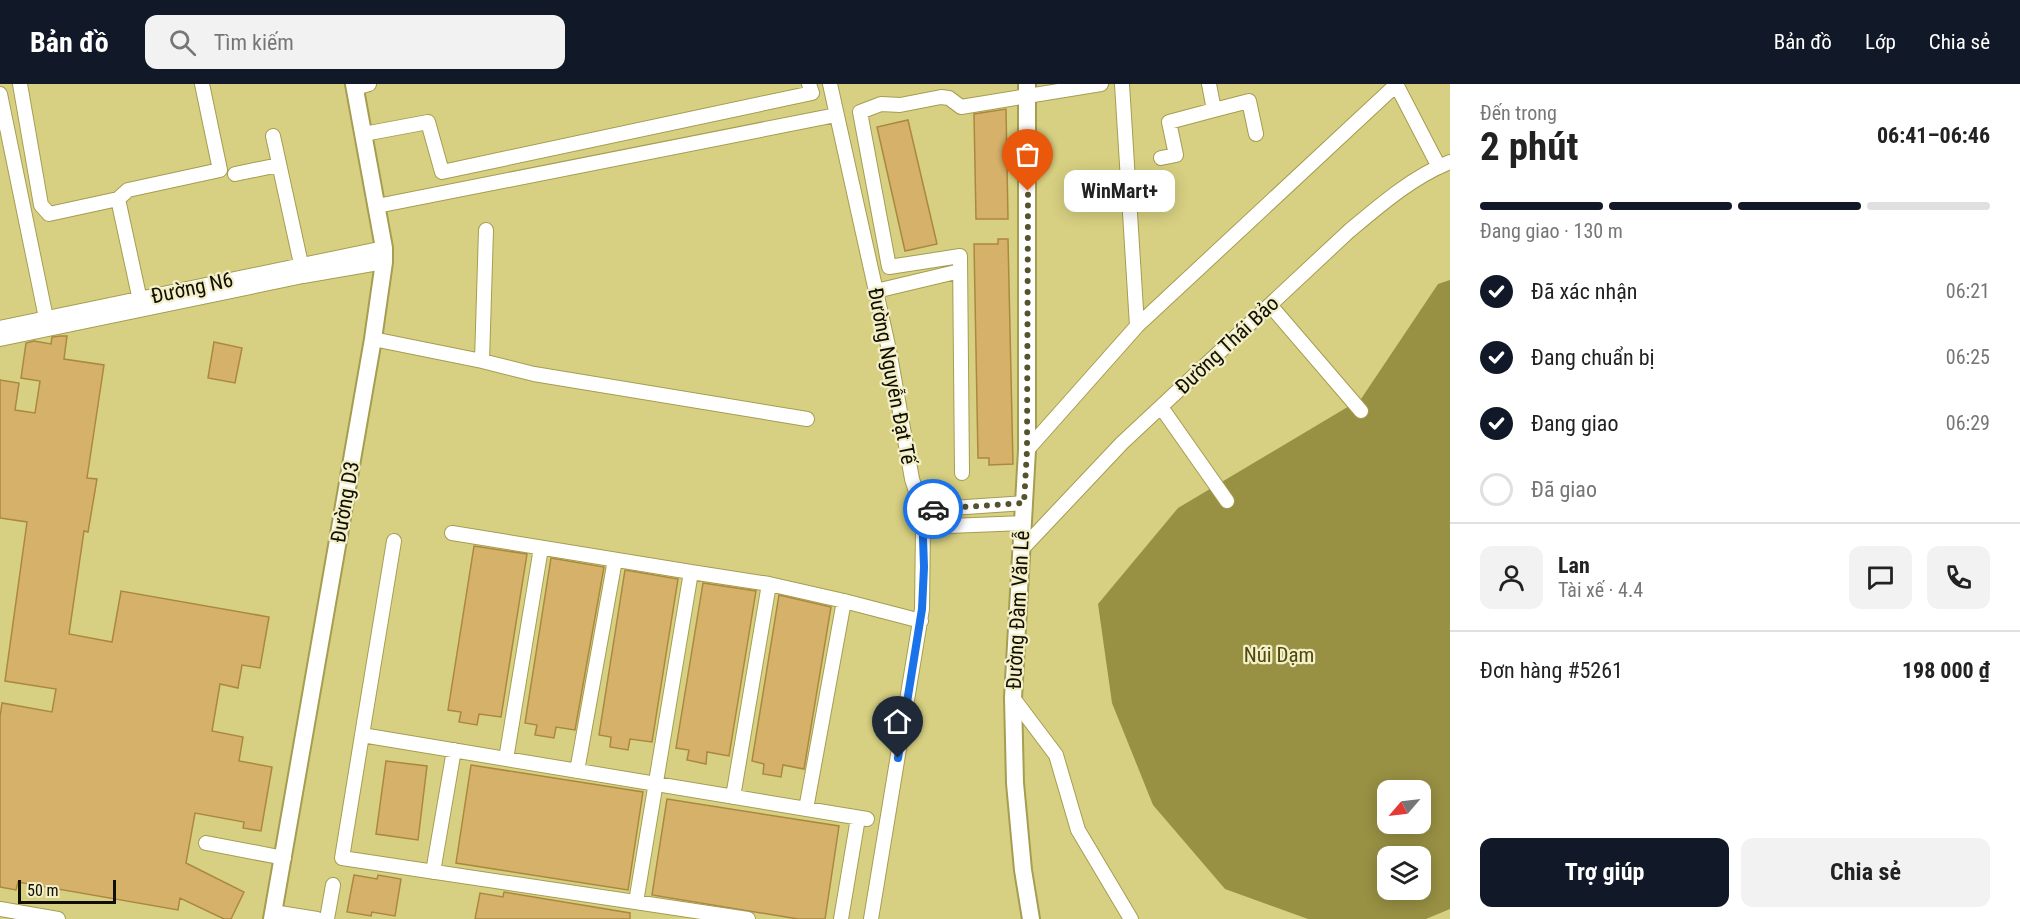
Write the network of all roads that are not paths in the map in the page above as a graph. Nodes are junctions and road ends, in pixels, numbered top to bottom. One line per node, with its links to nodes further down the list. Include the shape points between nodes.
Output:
1 (20, 84): 23 (street, via 41,206 49,214)
2 (202, 84): 23 (street, via 220,170 128,190)
3 (809, 84): 14 (street, via 812,93 442,172 428,122)
4 (830, 84): 13 (street, Đường Nguyễn Đạt Tế)
5 (1101, 84): 10 (street)
6 (1122, 84): 33 (street)
7 (1209, 84): 12 (street)
8 (360, 85): 14 (main road, Đường D3)
9 (1396, 85): 20 (street); 33 (street)
10 (1028, 91): 28 (street, via 961,107 945,97 899,111 881,104 860,112 889,267 960,256); 41 (main road, Đường Đàm Văn Lễ)
11 (0, 94): 19 (street)
12 (1214, 110): 15 (street, via 1248,101); 17 (street, via 1169,122 1176,155)
13 (836, 115): 24 (street); 29 (street, Đường Nguyễn Đạt Tế)
14 (364, 134): 24 (main road, Đường D3)
15 (1256, 134)
16 (273, 136): 18 (street)
17 (1161, 158)
18 (279, 165): 22 (street); 27 (street)
19 (14, 166): 21 (street); 32 (street)
20 (1446, 167): 31 (street, Đường Thái Bảo, via 1386,201)
21 (0, 169)
22 (235, 174)
23 (118, 199): 30 (street)
24 (377, 206): 26 (main road, Đường D3)
25 (486, 230): 37 (street)
26 (384, 255): 27 (street, Đường N6); 36 (main road, Đường D3)
27 (302, 270): 30 (street, Đường N6)
28 (960, 271): 29 (street); 42 (street)
29 (876, 291): 45 (street, Đường Nguyễn Đạt Tế, via 912,479)
30 (141, 304): 32 (street, Đường N6); 35 (street, Đường N6)
31 (1270, 305): 38 (street, Đường Thái Bảo); 39 (street)
32 (46, 318): 34 (street, Đường N6)
33 (1137, 326): 41 (street)
34 (0, 328)
35 (0, 339)
36 (373, 339): 37 (street); 66 (main road, Đường D3)
37 (482, 361): 40 (street, via 534,374)
38 (1161, 407): 43 (street); 51 (street, Đường Thái Bảo)
39 (1361, 411)
40 (807, 419)
41 (1027, 450): 44 (main road, Đường Đàm Văn Lễ)
42 (962, 473)
43 (1227, 501)
44 (1024, 503): 45 (street); 46 (main road, Đường Đàm Văn Lễ)
45 (922, 510): 47 (street, Đường Nguyễn Đạt Tế)
46 (1023, 523): 47 (street); 51 (main road, Đường Đàm Văn Lễ)
47 (923, 527): 56 (street, Đường Nguyễn Đạt Tế)
48 (452, 533): 50 (street)
49 (394, 542): 58 (street)
50 (541, 548): 52 (street); 60 (street)
51 (1022, 549): 57 (main road, Đường Đàm Văn Lễ)
52 (615, 560): 53 (street); 61 (street)
53 (691, 572): 54 (street); 62 (street)
54 (769, 584): 55 (street); 63 (street)
55 (844, 601): 56 (street); 64 (street)
56 (921, 621): 77 (street, Đường Nguyễn Đạt Tế)
57 (1013, 698): 78 (main road, Đường Đàm Văn Lễ, via 1015,783); 79 (street, via 1056,755 1078,830)
58 (362, 735): 59 (street); 67 (street, via 342,858)
59 (454, 750): 60 (street); 67 (street)
60 (507, 759): 61 (street)
61 (577, 771): 62 (street)
62 (656, 784): 63 (street); 69 (street)
63 (733, 797): 64 (street)
64 (806, 809): 76 (street, via 863,818)
65 (206, 843): 66 (street)
66 (284, 858): 71 (main road, Đường D3)
67 (433, 872): 69 (street)
68 (333, 885): 74 (street)
69 (636, 902): 75 (street)
70 (0, 909): 72 (street)
71 (273, 916): 73 (street)
72 (58, 919)
73 (317, 919)
74 (327, 919)
75 (748, 919)
76 (841, 919)
77 (872, 919)
78 (1031, 919)
79 (1131, 919)

